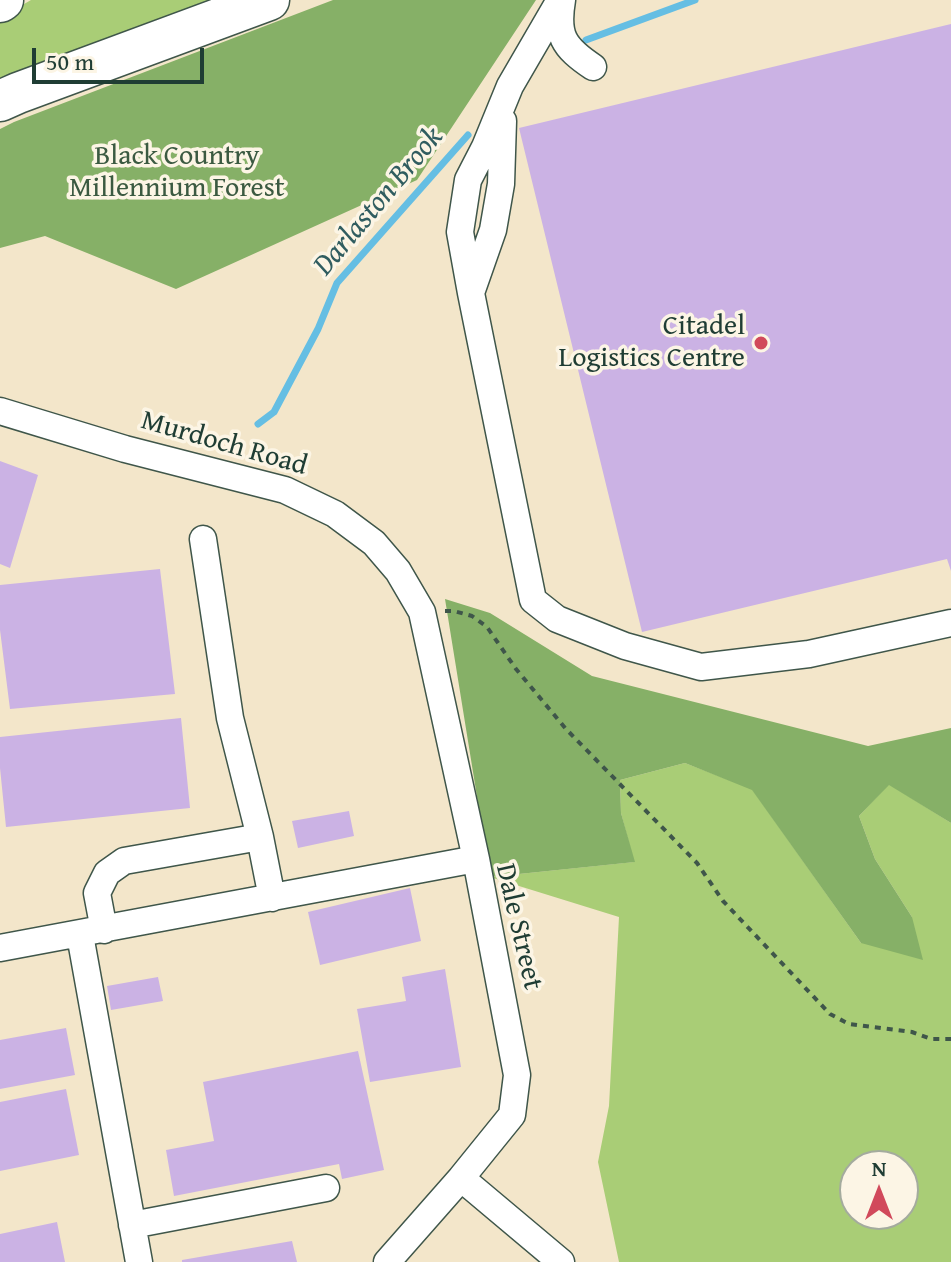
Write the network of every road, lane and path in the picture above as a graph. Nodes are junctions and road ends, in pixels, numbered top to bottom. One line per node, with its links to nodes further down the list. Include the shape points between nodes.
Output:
1 (269, 0): 4 (highway)
2 (561, 0): 3 (street, via 563,40); 8 (street, via 507,92 493,230 471,293 533,600 557,619 625,646 701,667 809,654)
3 (593, 67)
4 (0, 101)
5 (0, 411): 7 (street, Murdoch Road, via 298,496 335,514 374,543)
6 (203, 539): 9 (street, via 230,718)
7 (422, 612): 10 (street, Murdoch Road); 14 (path, via 454,611 487,627 566,729 697,863 723,901 830,1014 849,1024)
8 (951, 623)
9 (260, 837): 11 (street); 12 (street, via 124,861 107,873 97,893)
10 (476, 859): 11 (street, Dale Street); 15 (street, Dale Street, via 517,1075 512,1115)
11 (272, 898): 12 (street, Dale Street)
12 (92, 932): 13 (street, Dale Street); 17 (street)
13 (0, 948)
14 (951, 1039)
15 (461, 1178): 19 (street, Dale Street); 20 (street)
16 (326, 1188): 17 (street)
17 (132, 1225): 18 (street)
18 (139, 1262)
19 (387, 1262)
20 (561, 1262)

